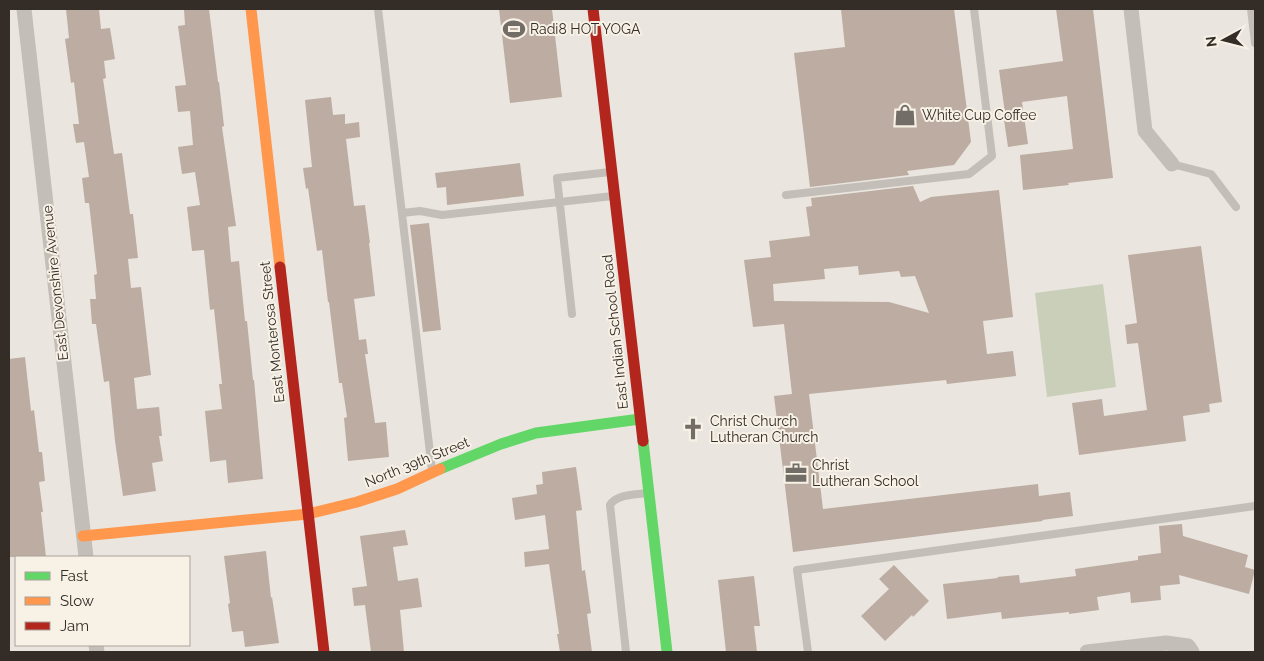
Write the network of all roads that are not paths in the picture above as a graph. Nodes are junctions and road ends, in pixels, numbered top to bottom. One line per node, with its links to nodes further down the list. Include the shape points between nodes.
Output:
1 (24, 9): 22 (street, East Devonshire Avenue)
2 (251, 9): 21 (street, East Monterosa Street)
3 (378, 9): 15 (lane)
4 (593, 9): 10 (street, East Indian School Road)
5 (974, 9): 11 (lane, via 992,156 970,174)
6 (1131, 9): 9 (street, via 1145,131)
7 (1251, 9): 8 (lane)
8 (1255, 43)
9 (1172, 164): 14 (lane, via 1211,174)
10 (612, 172): 12 (street, East Indian School Road); 13 (lane, via 556,178)
11 (786, 195)
12 (615, 196): 13 (lane); 17 (street, East Indian School Road)
13 (559, 202): 15 (lane, via 442,214); 16 (lane)
14 (1236, 207)
15 (402, 213): 18 (lane)
16 (572, 314)
17 (640, 419): 18 (street, North 39th Street, via 536,433); 19 (street, East Indian School Road)
18 (432, 472): 21 (street, North 39th Street, via 397,489)
19 (649, 492): 26 (lane, via 618,498 610,505); 27 (street, East Indian School Road)
20 (1255, 506): 28 (lane, via 797,570)
21 (308, 514): 22 (street, North 39th Street); 25 (street, East Monterosa Street)
22 (83, 536): 23 (street, East Devonshire Avenue)
23 (86, 556)
24 (1190, 649): 29 (street, via 1166,643)
25 (324, 652)
26 (626, 652)
27 (668, 652)
28 (808, 652)
29 (1087, 652)

